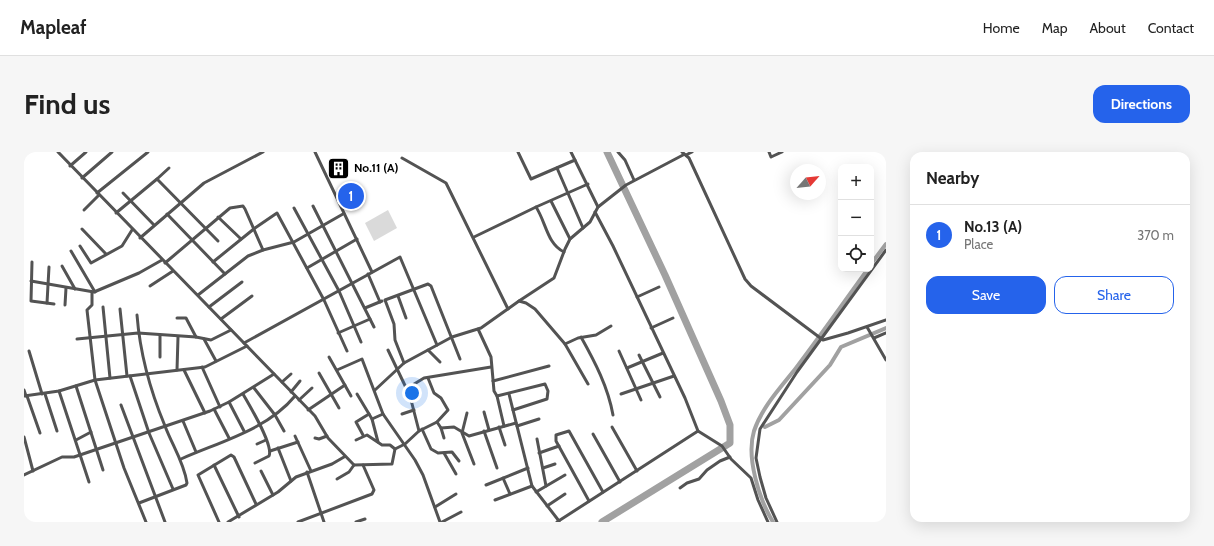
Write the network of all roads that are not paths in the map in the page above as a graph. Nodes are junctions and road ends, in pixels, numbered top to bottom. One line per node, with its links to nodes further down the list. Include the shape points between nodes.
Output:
1 (59, 152): 16 (street)
2 (86, 152): 16 (street)
3 (112, 152): 19 (street)
4 (148, 152): 25 (street)
5 (264, 152): 28 (street, via 204,183)
6 (315, 152): 37 (street)
7 (518, 152): 18 (street, via 531,179)
8 (571, 152): 15 (street)
9 (618, 152): 21 (street, via 625,160)
10 (692, 152): 13 (street)
11 (769, 152): 12 (street, via 771,157)
12 (782, 152)
13 (684, 154): 21 (street); 126 (street, via 696,172 747,282)
14 (402, 158): 47 (street, via 446,183)
15 (575, 160): 18 (street); 22 (street)
16 (70, 166): 19 (street)
17 (169, 168): 20 (street)
18 (557, 168): 24 (street)
19 (82, 178): 25 (street)
20 (157, 179): 26 (street); 28 (street)
21 (634, 180): 31 (street)
22 (588, 184): 24 (street); 31 (street)
23 (123, 193): 26 (street)
24 (568, 193): 27 (street); 43 (street)
25 (98, 194): 33 (street); 35 (street)
26 (131, 201): 35 (street); 39 (street)
27 (551, 201): 30 (street); 51 (street)
28 (180, 202): 36 (street); 41 (street)
29 (313, 206): 40 (street)
30 (536, 207): 47 (street); 60 (street, via 555,246)
31 (598, 207): 34 (street)
32 (294, 208): 46 (street)
33 (84, 210)
34 (595, 212): 43 (street, via 592,220); 88 (street)
35 (116, 213): 45 (street)
36 (167, 214): 39 (street); 52 (street)
37 (343, 214): 40 (street); 50 (street)
38 (218, 217): 41 (street); 42 (street, via 233,207 243,206); 49 (street)
39 (154, 225): 48 (street)
40 (322, 225): 46 (street); 59 (street)
41 (206, 228): 52 (street); 53 (street)
42 (255, 228): 49 (street); 54 (street, via 277,213); 56 (street)
43 (583, 228): 51 (street)
44 (82, 229): 61 (street)
45 (132, 230): 48 (street); 61 (street, via 122,246)
46 (308, 234): 54 (street); 63 (street)
47 (474, 237): 100 (street)
48 (140, 238): 62 (street)
49 (241, 239): 65 (street)
50 (357, 239): 59 (street); 71 (street)
51 (570, 239): 60 (street)
52 (193, 240): 65 (street); 66 (street)
53 (218, 241)
54 (294, 242): 56 (street); 69 (street)
55 (80, 246): 61 (street, via 91,263)
56 (263, 250): 72 (street, via 247,257)
57 (886, 250): 126 (street)
58 (71, 251): 84 (street)
59 (336, 251): 63 (street); 76 (street)
60 (564, 252): 92 (street, via 554,278)
61 (106, 254)
62 (162, 260): 66 (street); 84 (street)
63 (322, 260): 69 (street); 83 (street)
64 (32, 262): 74 (street)
65 (213, 262): 72 (street)
66 (165, 263): 70 (street)
67 (62, 266): 81 (street)
68 (49, 268): 77 (street)
69 (307, 268): 89 (street)
70 (173, 271): 78 (street); 85 (street)
71 (372, 272): 73 (street); 82 (street, via 400,257)
72 (225, 274): 85 (street)
73 (368, 274): 76 (street); 91 (street)
74 (31, 281): 77 (street); 93 (street, via 31,301)
75 (242, 282): 97 (street)
76 (353, 283): 83 (street); 98 (street)
77 (47, 284): 80 (street); 93 (street)
78 (150, 286)
79 (660, 287): 88 (street)
80 (66, 288): 81 (street); 95 (street)
81 (75, 289): 84 (street)
82 (414, 289): 87 (street); 123 (street, via 428,284 432,286); 133 (street)
83 (339, 291): 89 (street); 108 (street)
84 (94, 292): 125 (street, via 92,305 87,310)
85 (198, 295): 97 (street)
86 (252, 296): 105 (street)
87 (398, 296): 90 (street); 103 (street)
88 (638, 297): 111 (street)
89 (324, 300): 116 (street); 131 (street)
90 (385, 300): 91 (street); 148 (street)
91 (380, 302): 98 (street)
92 (519, 302): 100 (street); 132 (street, via 535,309)
93 (47, 303): 94 (street)
94 (54, 304)
95 (65, 305)
96 (103, 307): 120 (street)
97 (209, 307): 105 (street)
98 (365, 308): 106 (street)
99 (120, 309): 118 (street)
100 (508, 309): 113 (street)
101 (137, 315): 115 (street)
102 (177, 318): 122 (street, via 186,318)
103 (406, 318)
104 (673, 318): 111 (street)
105 (221, 319): 114 (street)
106 (370, 319): 108 (street); 110 (street)
107 (886, 320): 112 (street)
108 (354, 326): 116 (street); 130 (street)
109 (611, 326): 124 (street, via 596,335)
110 (374, 327)
111 (652, 328): 139 (street)
112 (868, 328): 126 (street); 127 (street)
113 (478, 329): 123 (street); 151 (street, via 491,358)
114 (231, 330): 128 (street, via 217,338); 131 (street)
115 (138, 333): 118 (street); 119 (street); 157 (street)
116 (338, 333): 138 (street)
117 (886, 333): 127 (street)
118 (123, 335): 120 (street); 161 (street)
119 (160, 335): 121 (street); 141 (street)
120 (106, 336): 125 (street); 163 (street)
121 (178, 337): 122 (street); 153 (street)
122 (196, 337): 128 (street)
123 (452, 337): 133 (street); 143 (street)
124 (581, 337): 132 (street); 209 (street, via 595,362)
125 (90, 338): 129 (street); 165 (street)
126 (819, 338): 318 (street, via 760,429 756,458 766,498)
127 (873, 338): 144 (street)
128 (204, 339): 145 (street)
129 (77, 340)
130 (361, 342)
131 (245, 344): 145 (street); 159 (street)
132 (565, 344): 171 (street)
133 (437, 345): 135 (street)
134 (388, 350): 156 (street)
135 (428, 350): 146 (street); 148 (street)
136 (29, 351): 181 (street)
137 (619, 351): 152 (street)
138 (347, 352)
139 (663, 353): 147 (street); 162 (street)
140 (639, 355): 147 (street)
141 (160, 357)
142 (328, 357): 155 (street)
143 (460, 359)
144 (886, 360)
145 (216, 361): 150 (street)
146 (440, 362)
147 (642, 362): 152 (street); 169 (street)
148 (404, 363): 156 (street)
149 (549, 366): 166 (street)
150 (202, 367): 154 (street); 196 (street)
151 (491, 367): 164 (street); 166 (street)
152 (627, 368): 176 (street)
153 (177, 370): 154 (street); 157 (street)
154 (184, 370): 203 (street)
155 (337, 370): 170 (street); 178 (street, via 362,358)
156 (397, 371): 175 (street); 178 (street)
157 (146, 373): 161 (street); 217 (street)
158 (319, 373): 183 (street)
159 (274, 374): 167 (street); 173 (street)
160 (291, 374): 167 (street)
161 (129, 376): 163 (street); 230 (street)
162 (674, 376): 169 (street); 226 (street)
163 (110, 378): 165 (street)
164 (428, 378): 175 (street); 213 (street, via 434,394 441,398 448,409)
165 (96, 380): 172 (street); 247 (street)
166 (492, 381): 190 (street, via 495,394)
167 (282, 382): 180 (street)
168 (300, 382): 180 (street)
169 (653, 383): 176 (street); 191 (street)
170 (345, 384): 183 (street); 189 (street)
171 (588, 384)
172 (76, 386): 179 (street); 227 (street)
173 (254, 388): 182 (street); 208 (street)
174 (312, 388): 192 (street)
175 (406, 389): 200 (street)
176 (637, 389): 186 (street); 193 (street)
177 (24, 390): 187 (street)
178 (375, 390): 206 (street)
179 (59, 391): 181 (street); 242 (street)
180 (291, 392): 188 (street)
181 (44, 394): 187 (street); 223 (street)
182 (243, 394): 194 (street); 215 (street)
183 (331, 394): 197 (street); 199 (street)
184 (356, 394): 205 (street)
185 (509, 394): 190 (street); 201 (street); 201 (street, via 545,384 548,391 546,400)
186 (621, 394)
187 (26, 396): 229 (street)
188 (295, 396): 192 (street); 208 (street)
189 (351, 396)
190 (498, 396): 216 (street)
191 (660, 397)
192 (299, 400): 199 (street)
193 (641, 400)
194 (229, 402): 196 (street); 228 (street)
195 (121, 405): 237 (street)
196 (220, 407): 198 (street)
197 (339, 408)
198 (214, 409): 203 (street); 238 (street)
199 (308, 410): 235 (street, via 315,416)
200 (414, 410): 207 (street); 221 (street)
201 (513, 410): 214 (street)
202 (484, 412): 222 (street)
203 (205, 413): 212 (street)
204 (467, 413): 231 (street)
205 (369, 414): 210 (street); 233 (street, via 356,422)
206 (384, 414): 210 (street); 249 (street)
207 (402, 414)
208 (275, 415): 215 (street); 224 (street)
209 (613, 415)
210 (372, 419): 246 (street)
211 (539, 419): 214 (street)
212 (183, 420): 217 (street); 256 (street)
213 (437, 422): 220 (street); 221 (street)
214 (516, 424): 216 (street); 271 (street)
215 (259, 425): 228 (street); 243 (street)
216 (504, 426): 218 (street)
217 (165, 427): 230 (street); 262 (street)
218 (499, 427): 222 (street); 250 (street)
219 (612, 427): 277 (street)
220 (441, 428): 231 (street, via 454,427); 240 (street)
221 (421, 430): 249 (street); 257 (street, via 431,449)
222 (489, 430): 225 (street)
223 (57, 431)
224 (284, 431)
225 (484, 431): 231 (street, via 469,436); 270 (street)
226 (698, 431): 261 (street, via 722,446); 277 (street)
227 (91, 432): 242 (street); 253 (street)
228 (244, 432): 238 (street)
229 (40, 433)
230 (149, 433): 237 (street); 290 (street)
231 (462, 433): 267 (street)
232 (593, 434): 285 (street)
233 (363, 435): 244 (street); 246 (street, via 370,436)
234 (295, 436): 245 (street)
235 (326, 436): 239 (street); 260 (street)
236 (24, 437): 274 (street)
237 (132, 438): 247 (street); 297 (street)
238 (229, 438): 256 (street)
239 (315, 438)
240 (444, 438)
241 (536, 439): 258 (street)
242 (76, 440): 259 (street)
243 (266, 440): 248 (street); 255 (street)
244 (356, 440)
245 (298, 442): 252 (street); 276 (street)
246 (378, 442): 254 (street)
247 (117, 443): 253 (street); 300 (street, via 124,468)
248 (257, 444)
249 (405, 444): 254 (street); 302 (street, via 423,475)
250 (505, 445)
251 (559, 446): 258 (street); 292 (street, via 556,435 569,431); 299 (street)
252 (278, 448): 255 (street); 283 (street)
253 (97, 449): 259 (street); 273 (street)
254 (395, 449): 266 (street, via 392,464)
255 (270, 451): 264 (street, via 269,456)
256 (196, 452): 262 (street)
257 (444, 453): 263 (street, via 452,452); 278 (street)
258 (539, 453): 272 (street)
259 (80, 455): 274 (street, via 62,457); 284 (street)
260 (344, 457): 269 (street); 276 (street, via 332,464)
261 (730, 457): 289 (street, via 707,470 699,479); 317 (street, via 751,478)
262 (180, 459): 290 (street, via 187,483)
263 (459, 461)
264 (255, 463)
265 (214, 464): 301 (street, via 232,455); 306 (street); 310 (street, via 198,475)
266 (366, 464): 269 (street); 305 (street, via 374,490 372,494)
267 (474, 464)
268 (555, 464): 272 (street)
269 (354, 465): 282 (street, via 349,472)
270 (497, 468)
271 (528, 468): 281 (street); 287 (street)
272 (543, 468): 288 (street)
273 (103, 470)
274 (33, 471): 280 (street)
275 (261, 471): 296 (street)
276 (309, 471): 283 (street); 305 (street)
277 (637, 471): 285 (street)
278 (456, 474)
279 (565, 474): 288 (street)
280 (24, 475)
281 (503, 478): 286 (street); 294 (street)
282 (337, 479)
283 (292, 481): 296 (street)
284 (89, 482)
285 (620, 482): 292 (street)
286 (486, 485)
287 (532, 486): 291 (street); 294 (street)
288 (546, 486): 291 (street)
289 (680, 488)
290 (173, 489): 297 (street)
291 (536, 492): 303 (street)
292 (603, 492): 299 (street)
293 (456, 494): 302 (street)
294 (510, 494): 298 (street)
295 (565, 494): 303 (street)
296 (273, 495): 301 (street)
297 (155, 497): 300 (street); 309 (street)
298 (495, 500)
299 (589, 501): 316 (street)
300 (139, 503): 308 (street)
301 (256, 504): 306 (street)
302 (435, 506): 315 (street)
303 (547, 506): 316 (street)
304 (461, 512): 315 (street)
305 (320, 513): 312 (street); 313 (street)
306 (239, 517): 311 (street)
307 (365, 519): 314 (street)
308 (146, 522)
309 (164, 522)
310 (219, 522)
311 (228, 522)
312 (298, 522)
313 (324, 522)
314 (356, 522)
315 (441, 522)
316 (558, 522)
317 (768, 522)
318 (777, 522)

